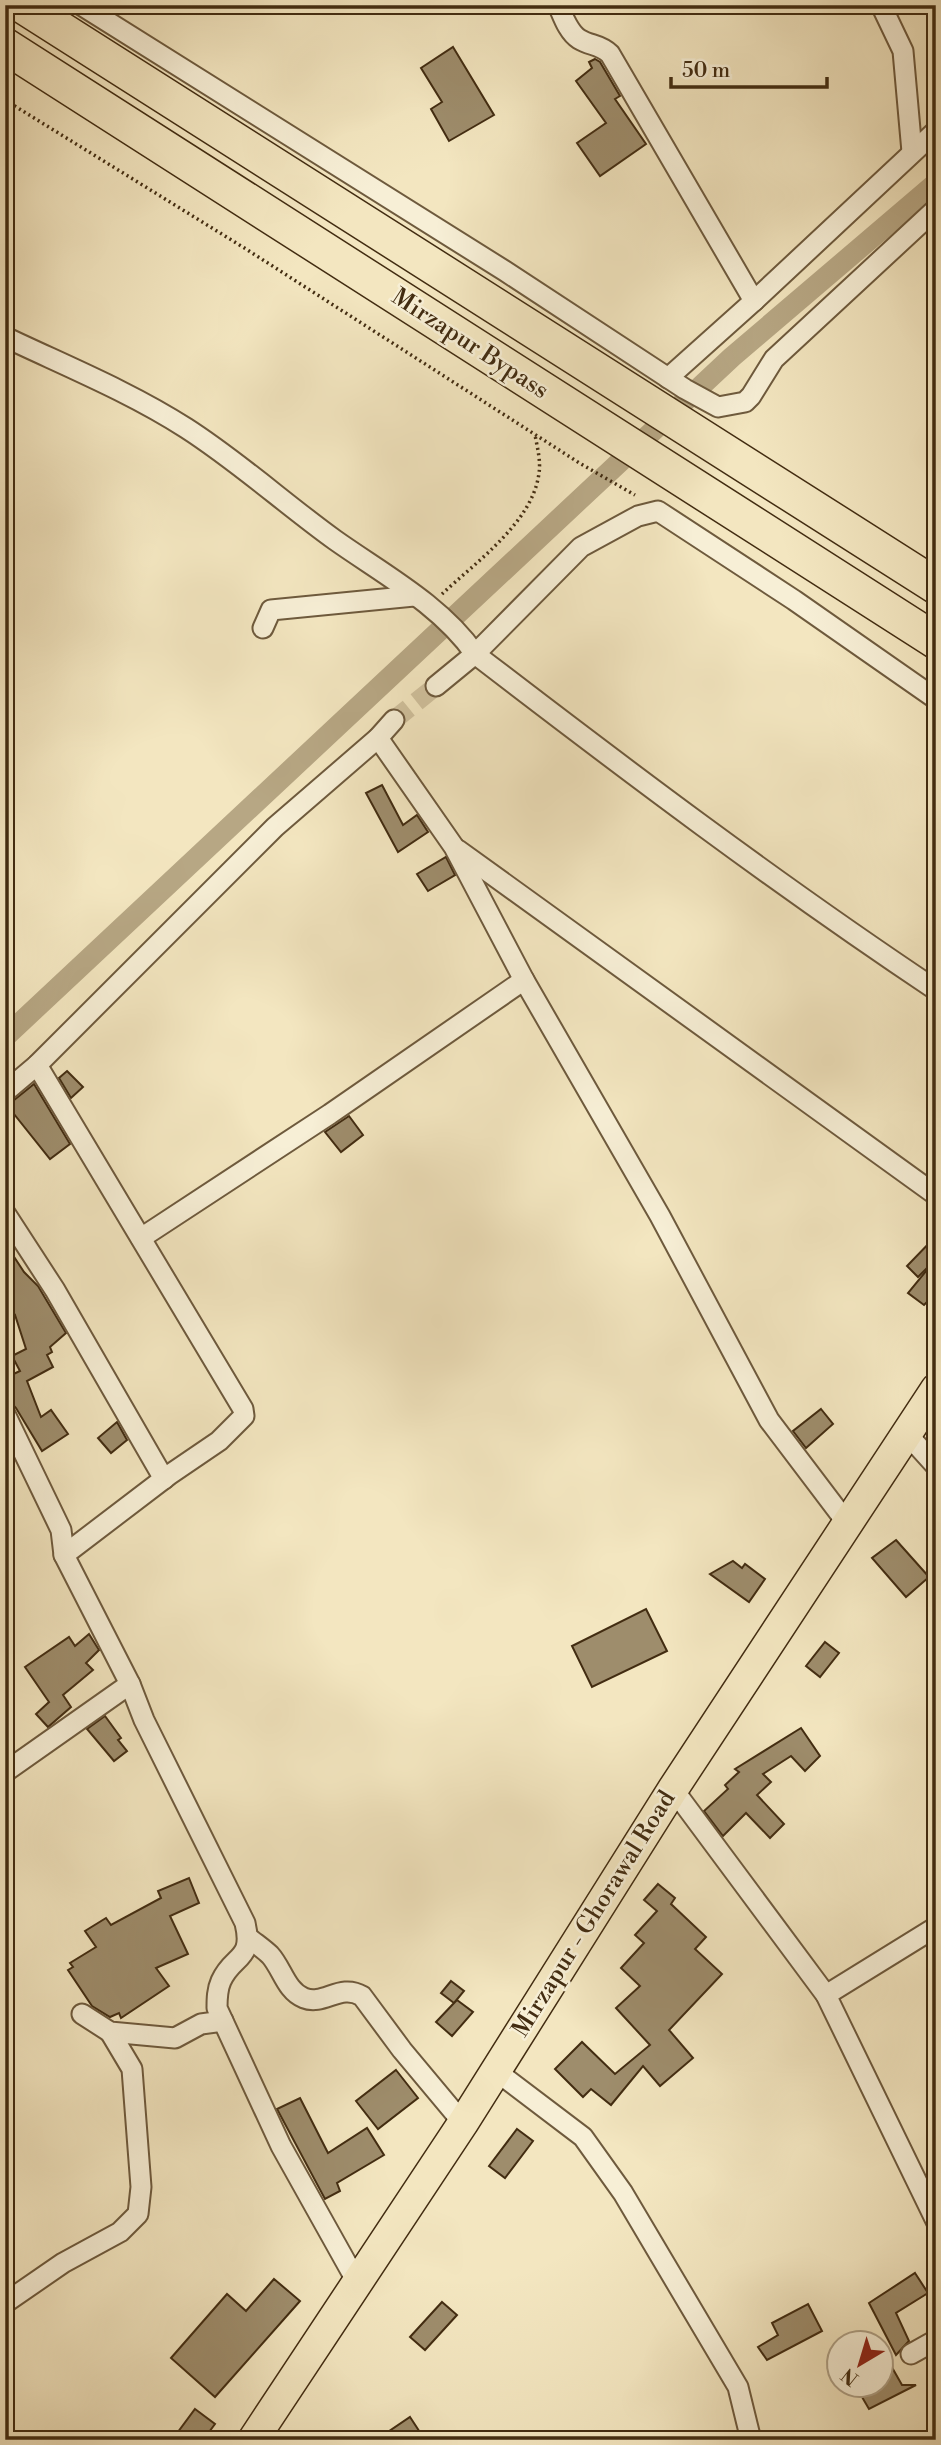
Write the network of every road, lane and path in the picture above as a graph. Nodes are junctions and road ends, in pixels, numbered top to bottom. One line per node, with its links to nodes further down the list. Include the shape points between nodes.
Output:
1 (22, 5): 15 (highway, Mirzapur Bypass)
2 (81, 5): 12 (street)
3 (558, 5): 10 (street, via 571,32 610,54)
4 (881, 5): 8 (street, via 903,51)
5 (5, 47): 18 (highway, Mirzapur Bypass)
6 (5, 100): 13 (path)
7 (936, 131): 8 (street)
8 (912, 152): 10 (street)
9 (936, 209): 12 (street, via 774,359 745,402 718,407)
10 (754, 301): 12 (street)
11 (5, 338): 16 (street, via 184,426)
12 (668, 378)
13 (535, 435): 14 (path); 16 (path, via 540,470 526,510)
14 (618, 485)
15 (936, 586)
16 (427, 606): 17 (street, via 271,610); 19 (street, via 462,635)
17 (263, 628)
18 (936, 641)
19 (475, 654): 20 (street); 21 (street, via 581,547 638,516 659,511); 26 (street, via 664,799)
20 (436, 686)
21 (936, 699)
22 (394, 720): 23 (street)
23 (378, 738): 24 (street); 27 (street, via 275,827)
24 (454, 847): 25 (street); 29 (street)
25 (524, 980): 31 (street); 37 (street, via 660,1216 769,1420)
26 (936, 990)
27 (37, 1065): 28 (street); 31 (street)
28 (5, 1092)
29 (936, 1195)
30 (5, 1213): 36 (street)
31 (141, 1238): 36 (street, via 244,1416 219,1441)
32 (936, 1389): 34 (main road, Mirzapur - Ghorawal Road)
33 (5, 1414): 38 (street, via 61,1530)
34 (907, 1434): 35 (street); 37 (main road, Mirzapur - Ghorawal Road)
35 (936, 1466)
36 (164, 1479): 38 (street)
37 (847, 1523): 41 (main road, Mirzapur - Ghorawal Road)
38 (64, 1555): 39 (street)
39 (130, 1684): 40 (street); 43 (street, via 245,1923)
40 (5, 1772)
41 (673, 1789): 44 (street); 48 (main road, Mirzapur - Ghorawal Road)
42 (936, 1927): 44 (street)
43 (248, 1938): 46 (street, via 246,1950 219,1987 217,2008); 49 (street, via 271,1955 301,1997 309,2000 354,1991 362,1996)
44 (826, 1995): 50 (street)
45 (82, 2014): 47 (street)
46 (223, 2021): 47 (street, via 201,2024 174,2038); 51 (street, via 281,2146)
47 (110, 2032): 52 (street, via 132,2069 141,2188 138,2214 120,2232 63,2263)
48 (496, 2071): 49 (main road, Mirzapur - Ghorawal Road); 56 (street, via 583,2137 623,2193 738,2387)
49 (463, 2123): 51 (main road, Mirzapur - Ghorawal Road)
50 (936, 2221)
51 (357, 2282): 55 (main road, Mirzapur - Ghorawal Road)
52 (5, 2303)
53 (936, 2340): 54 (street)
54 (911, 2354)
55 (253, 2440)
56 (751, 2440)

